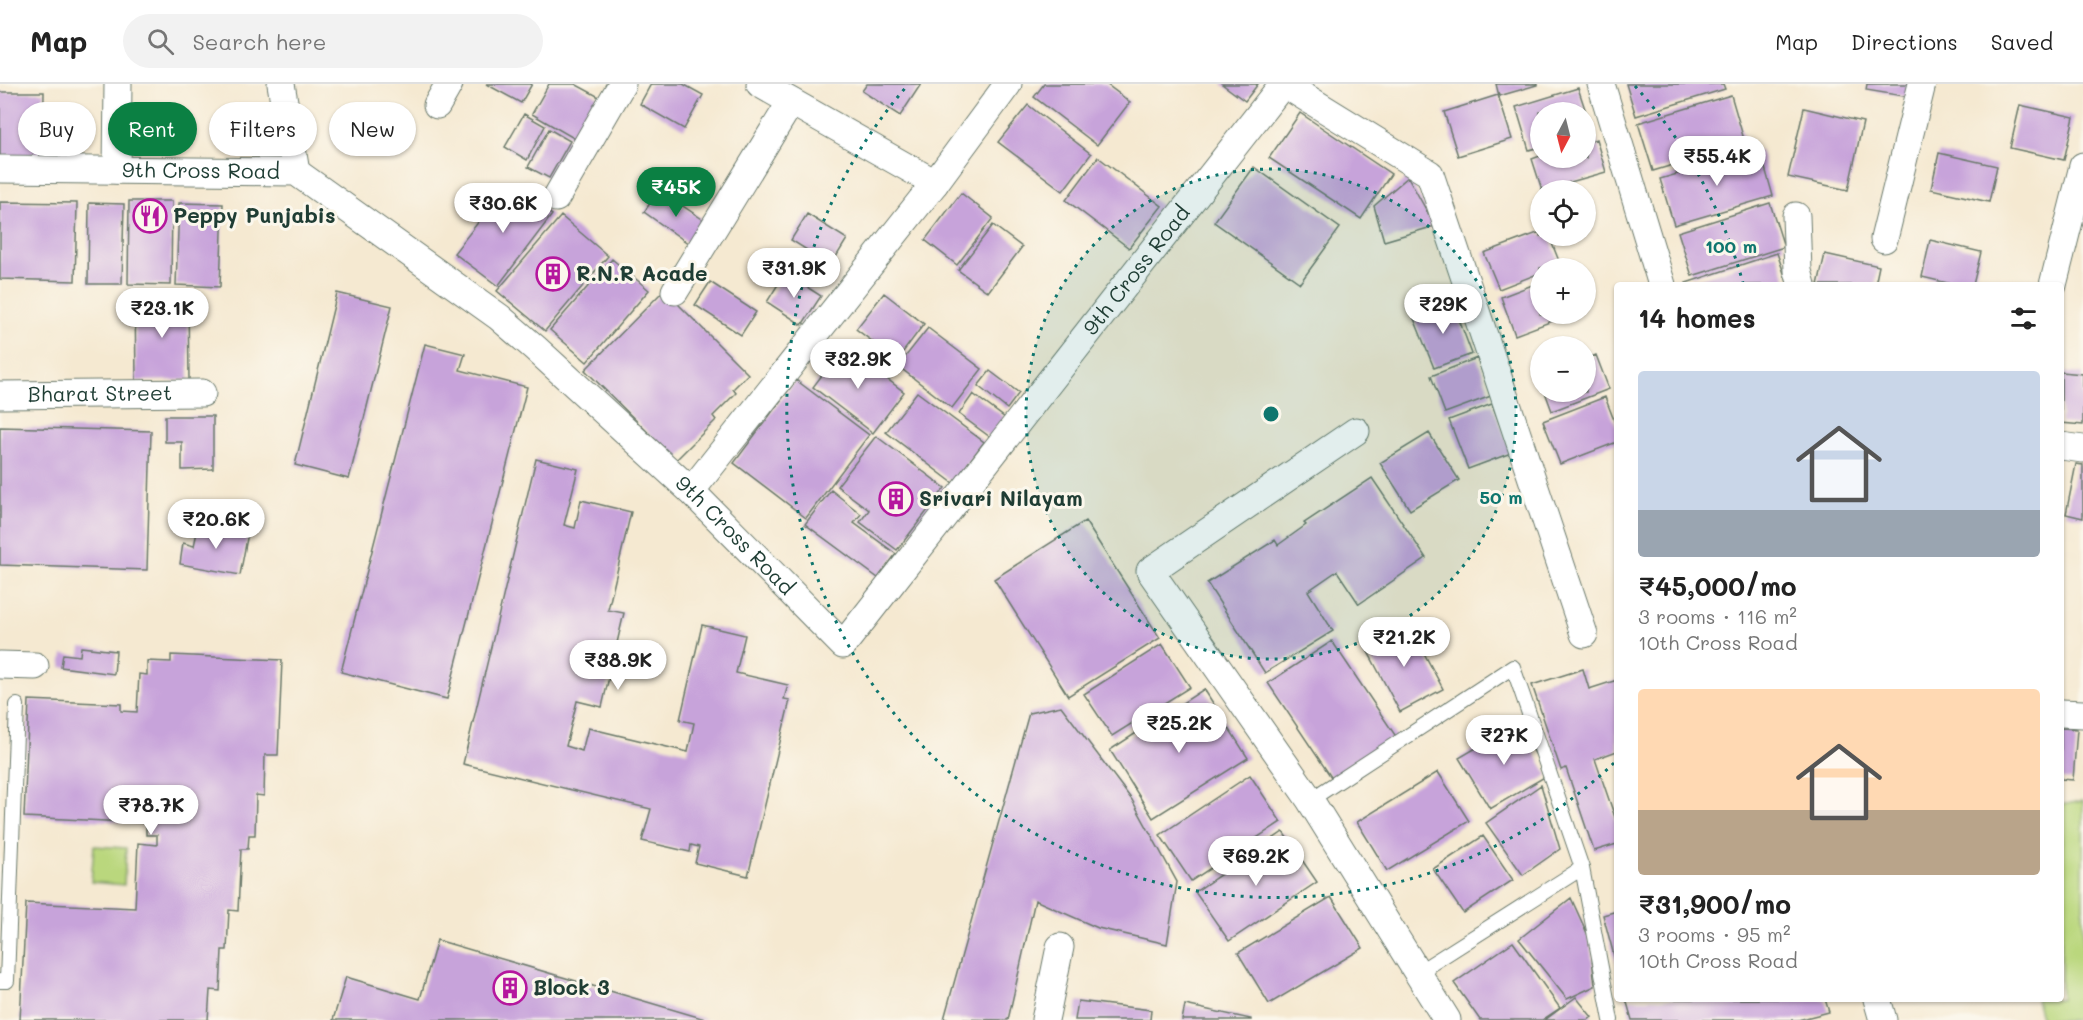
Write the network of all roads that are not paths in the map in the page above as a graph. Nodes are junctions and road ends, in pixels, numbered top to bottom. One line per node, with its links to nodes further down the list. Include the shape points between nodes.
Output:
1 (118, 84): 12 (street)
2 (281, 84): 13 (street)
3 (622, 84): 15 (street)
4 (760, 84): 9 (street)
5 (1008, 84): 14 (street)
6 (1284, 84): 27 (street, 9th Cross Road, via 843,645); 28 (street, via 1430,174)
7 (1601, 84): 18 (street)
8 (1922, 84): 17 (street)
9 (791, 102): 14 (street); 21 (street)
10 (2083, 166): 20 (street)
11 (0, 169): 12 (street, 9th Cross Road)
12 (117, 170): 13 (street, 9th Cross Road)
13 (296, 172): 27 (street, 9th Cross Road, via 499,317)
14 (935, 183): 27 (street)
15 (556, 198)
16 (1796, 216): 19 (street)
17 (1884, 239)
18 (1661, 282)
19 (1801, 282)
20 (2054, 282)
21 (675, 291)
22 (202, 393): 23 (street, Bharat Street)
23 (0, 394)
24 (1356, 431): 34 (street, via 1150,572)
25 (2064, 446): 26 (street)
26 (2083, 449)
27 (691, 491)
28 (1584, 634)
29 (0, 664): 30 (street)
30 (35, 666)
31 (17, 705): 36 (lane)
32 (2064, 713): 33 (street)
33 (2083, 714)
34 (1310, 800): 37 (lane, via 1513,667); 39 (street)
35 (0, 817): 36 (lane)
36 (15, 817): 40 (lane, via 7,981)
37 (1582, 868): 39 (lane); 44 (lane)
38 (1060, 947): 42 (street)
39 (1417, 973): 43 (street)
40 (0, 981)
41 (1878, 1002): 45 (street)
42 (1045, 1020)
43 (1447, 1020)
44 (1611, 1020)
45 (1883, 1020)

